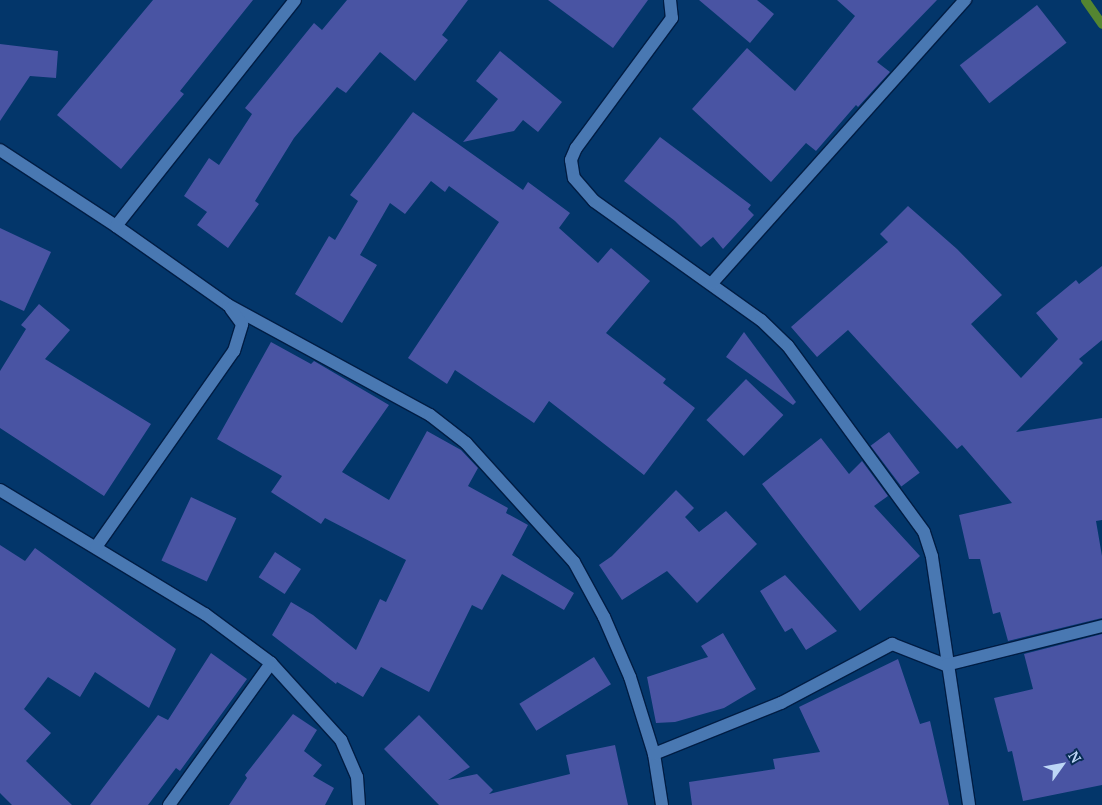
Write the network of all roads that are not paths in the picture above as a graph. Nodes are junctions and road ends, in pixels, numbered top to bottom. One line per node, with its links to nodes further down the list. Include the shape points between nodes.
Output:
1 (295, 0): 5 (street)
2 (670, 0): 6 (street, via 672,18 576,148 571,160 574,178 594,201)
3 (964, 0): 6 (street)
4 (0, 150): 5 (street)
5 (116, 226): 7 (street)
6 (712, 284): 12 (street, via 761,320 788,346 924,532 932,556)
7 (228, 305): 9 (street, via 242,324 234,351); 13 (street, via 430,415 466,444 517,496 574,562 604,618 630,677)
8 (0, 490): 9 (street)
9 (96, 547): 11 (street, via 205,614)
10 (1102, 626): 12 (street)
11 (271, 663): 14 (street); 15 (street, via 341,740 356,777)
12 (946, 665): 13 (street, via 892,644 781,703); 17 (street)
13 (654, 754): 16 (street)
14 (169, 805)
15 (359, 805)
16 (662, 805)
17 (969, 805)

